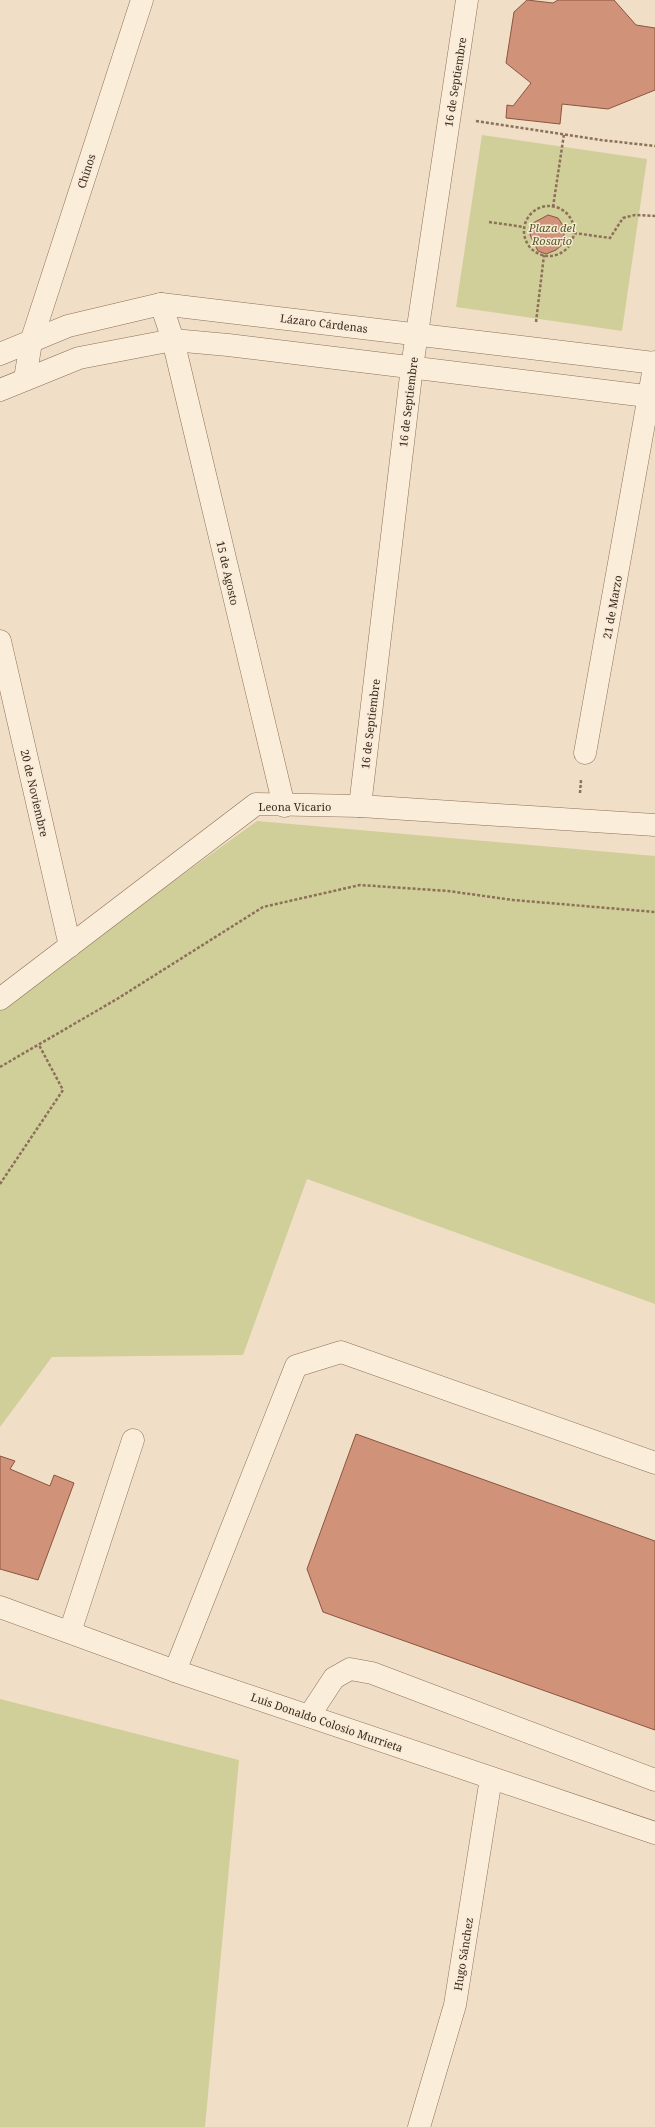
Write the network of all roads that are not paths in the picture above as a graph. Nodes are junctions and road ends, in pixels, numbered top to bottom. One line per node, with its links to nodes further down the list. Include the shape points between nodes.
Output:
1 (142, 0): 6 (street, Chinos)
2 (468, 0): 4 (street, 16 de Septiembre)
3 (161, 304): 4 (street, Lázaro Cárdenas); 5 (street, 15 de Agosto); 6 (street, Lázaro Cárdenas, via 68,326)
4 (417, 335): 8 (street, Lázaro Cárdenas); 9 (street, 16 de Septiembre)
5 (173, 340): 9 (street); 10 (street, via 79,358); 15 (street, 15 de Agosto)
6 (30, 342): 7 (street, Lázaro Cárdenas); 10 (street, Chinos)
7 (0, 354)
8 (655, 363): 12 (street, 21 de Marzo)
9 (412, 367): 12 (street); 16 (street, 16 de Septiembre)
10 (25, 379): 11 (street)
11 (0, 390)
12 (652, 396): 14 (street, 21 de Marzo)
13 (0, 641): 18 (street, 20 de Noviembre)
14 (585, 753)
15 (284, 806): 16 (street, Leona Vicario); 18 (street, Leona Vicario, via 256,804)
16 (360, 806): 17 (street, Leona Vicario)
17 (655, 825)
18 (70, 946): 19 (street, Leona Vicario)
19 (0, 999)
20 (133, 1440): 23 (street)
21 (655, 1463): 24 (street, via 341,1352 296,1366)
22 (0, 1607): 23 (street, Luis Donaldo Colosio Murrieta)
23 (70, 1632): 24 (street, Luis Donaldo Colosio Murrieta)
24 (175, 1671): 25 (street, Luis Donaldo Colosio Murrieta)
25 (309, 1716): 26 (street, Luis Donaldo Colosio Murrieta); 27 (street, via 334,1678 350,1669 372,1673)
26 (491, 1778): 28 (street, Luis Donaldo Colosio Murrieta); 29 (street, Hugo Sánchez, via 456,2005)
27 (655, 1780)
28 (655, 1833)
29 (419, 2127)

